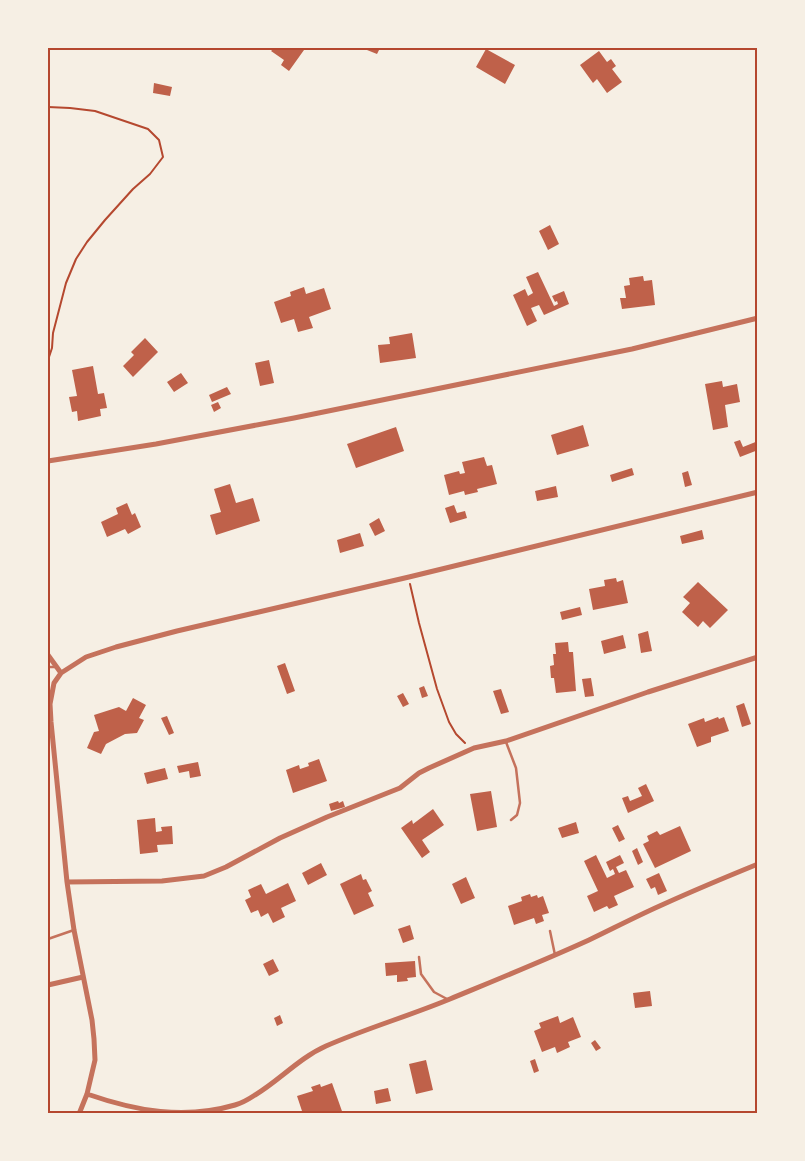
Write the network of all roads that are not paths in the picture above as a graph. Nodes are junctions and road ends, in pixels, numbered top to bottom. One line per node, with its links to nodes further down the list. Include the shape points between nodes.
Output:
1 (758, 318): 2 (street, via 632,349 294,418)
2 (48, 461)
3 (758, 492): 8 (street, via 116,646 86,657)
4 (48, 655): 7 (street)
5 (758, 657): 9 (street)
6 (48, 667): 7 (lane)
7 (56, 667): 8 (street)
8 (60, 673): 12 (street, via 54,683 50,704)
9 (506, 741): 10 (lane, via 516,768 520,803); 12 (street, via 474,748 424,770 400,788 327,817 204,876 162,882)
10 (512, 820)
11 (758, 864): 16 (street)
12 (67, 882): 13 (street)
13 (74, 930): 15 (lane); 18 (street)
14 (550, 931): 16 (lane)
15 (48, 939)
16 (555, 955): 20 (street)
17 (419, 957): 20 (lane, via 421,974 434,992)
18 (82, 977): 19 (street); 21 (street, via 92,1020 95,1060)
19 (48, 986)
20 (448, 1000): 22 (street, via 324,1047 237,1105 210,1111)
21 (87, 1094): 22 (street); 23 (street)
22 (142, 1112)
23 (80, 1114)

